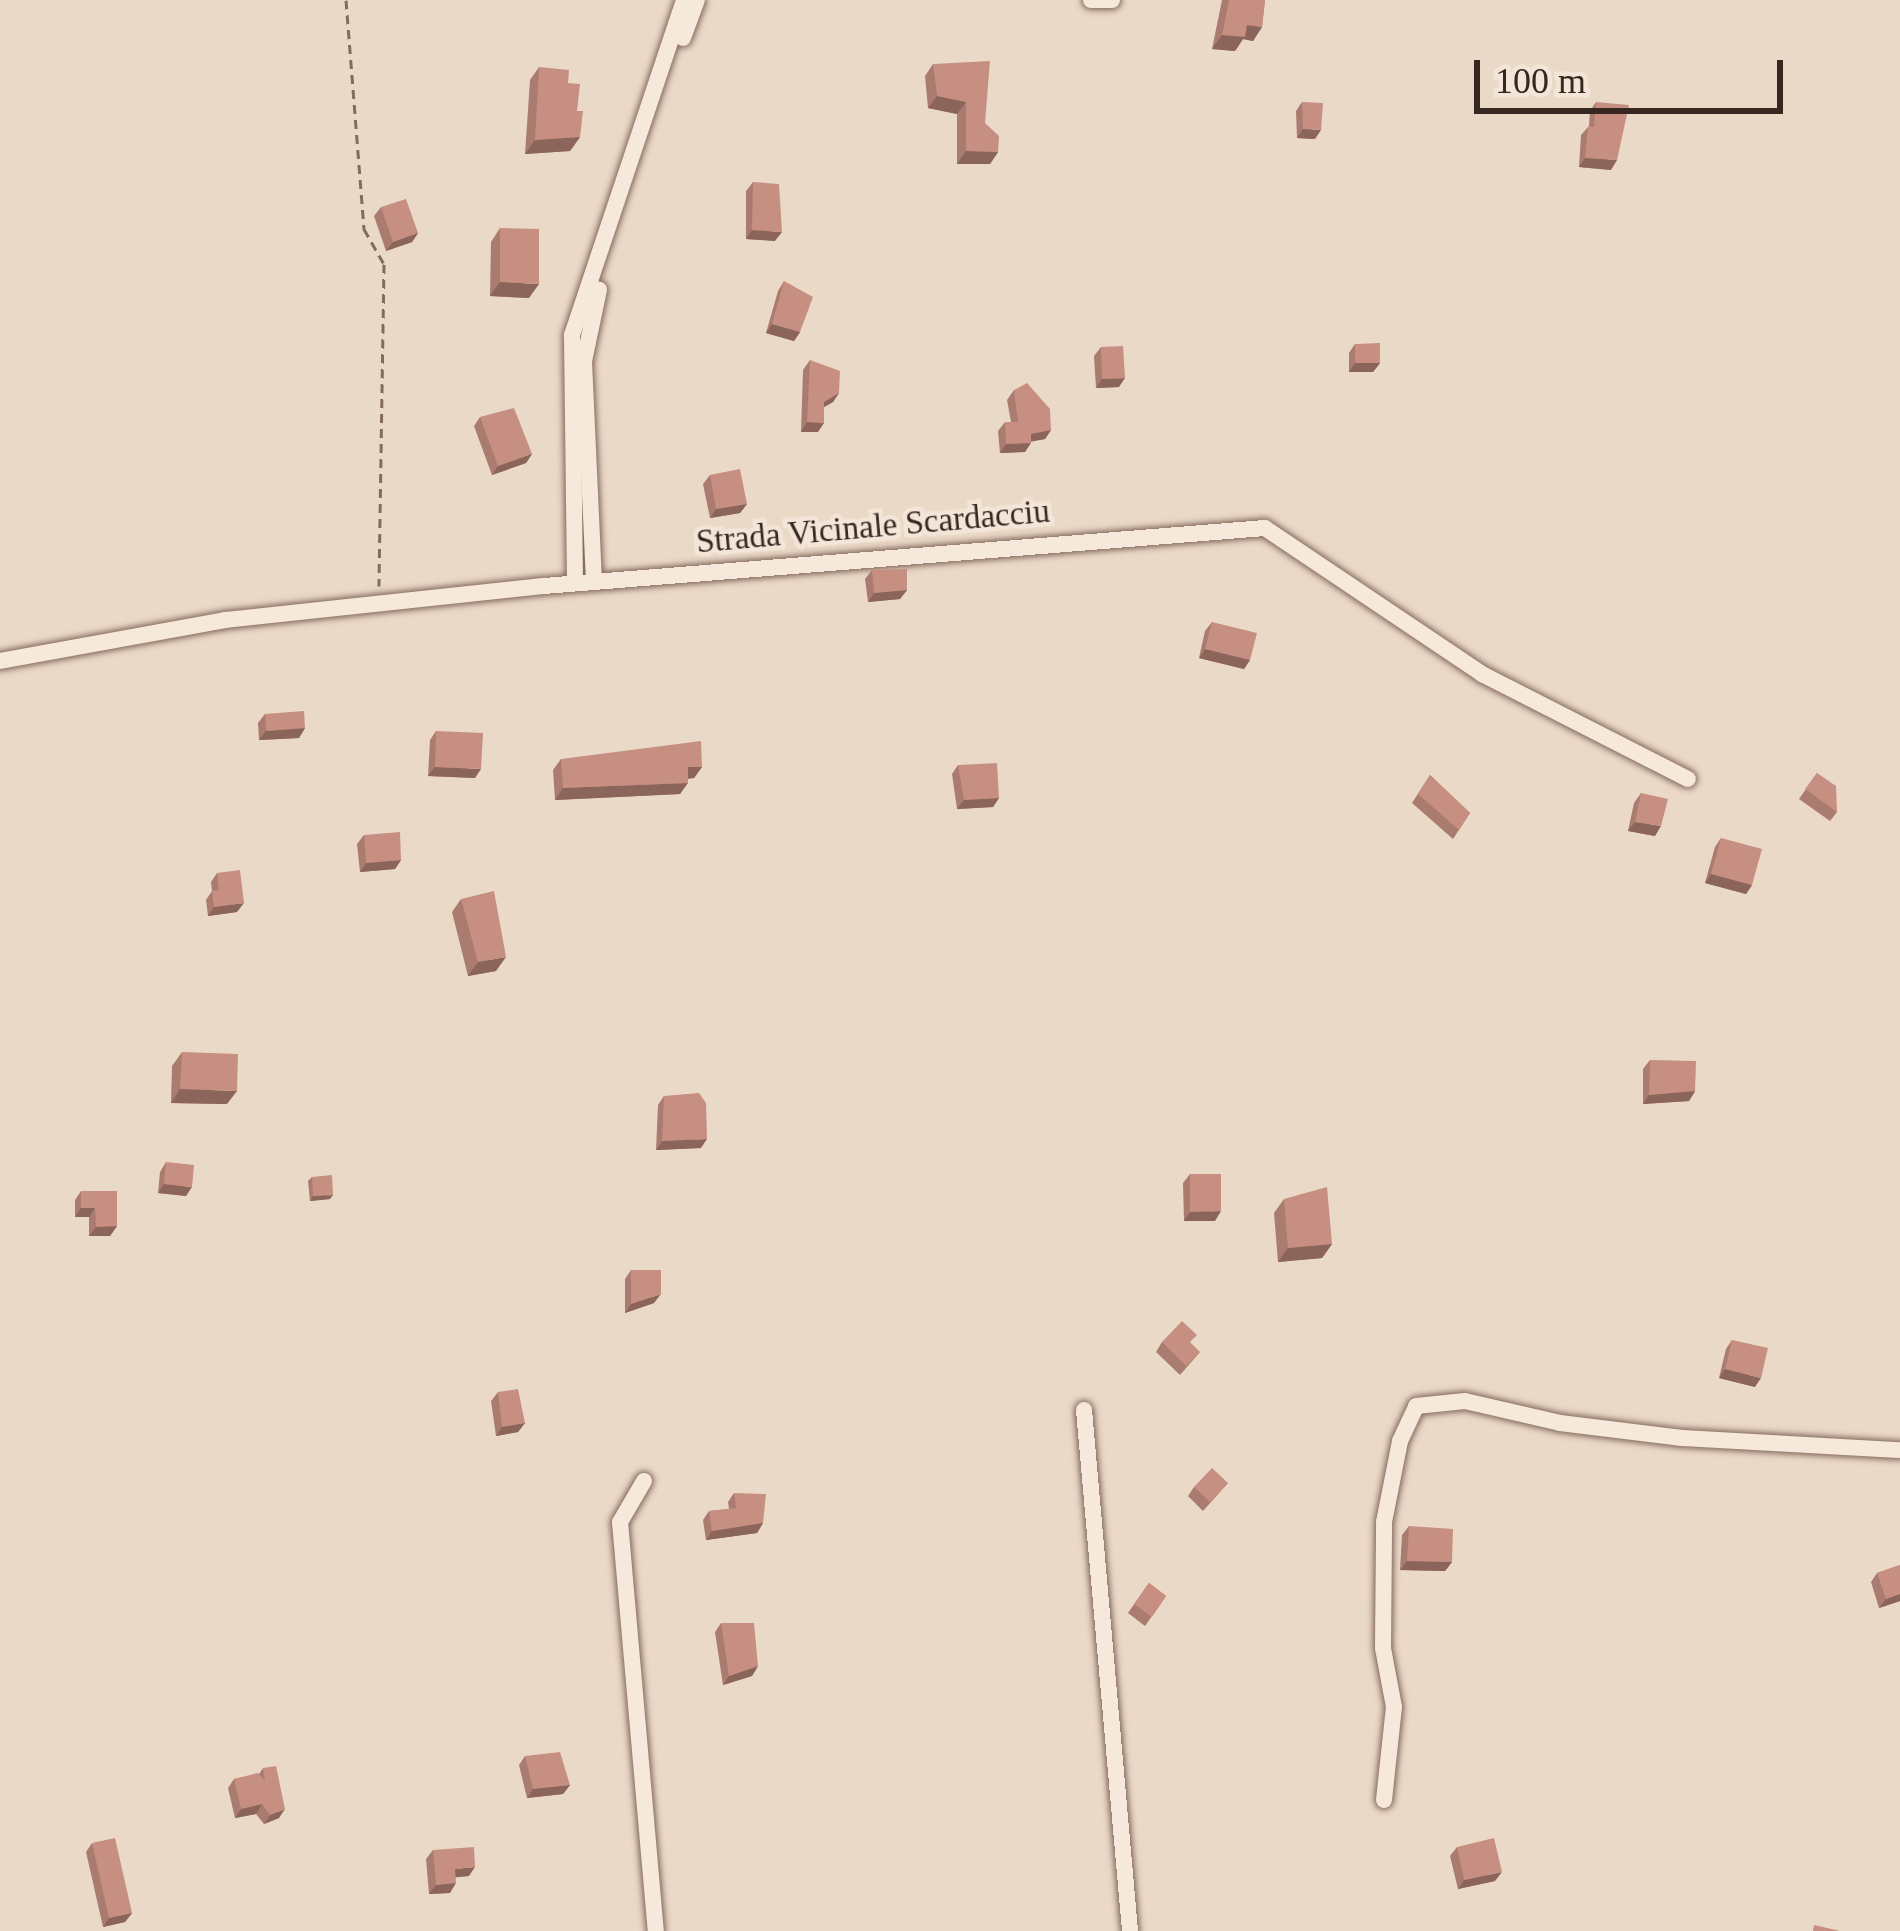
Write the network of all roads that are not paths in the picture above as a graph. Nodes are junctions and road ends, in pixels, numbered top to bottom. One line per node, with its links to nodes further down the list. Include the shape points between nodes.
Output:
1 (684, 0): 5 (street, via 572,335)
2 (697, 0): 5 (street, via 590,324)
3 (1091, 0): 4 (street)
4 (1112, 0)
5 (585, 582): 6 (street, Strada Vicinale Scardacciu, via 225,620); 7 (street, Strada Vicinale Scardacciu, via 1265,528 1482,674)
6 (0, 661)
7 (1688, 779)
8 (1084, 1409): 13 (street)
9 (1900, 1450): 11 (street, via 1682,1438 1435,1398 1416,1406 1400,1441 1384,1522 1383,1648 1394,1707)
10 (644, 1481): 12 (street, via 620,1522)
11 (1384, 1800)
12 (656, 1931)
13 (1130, 1931)

